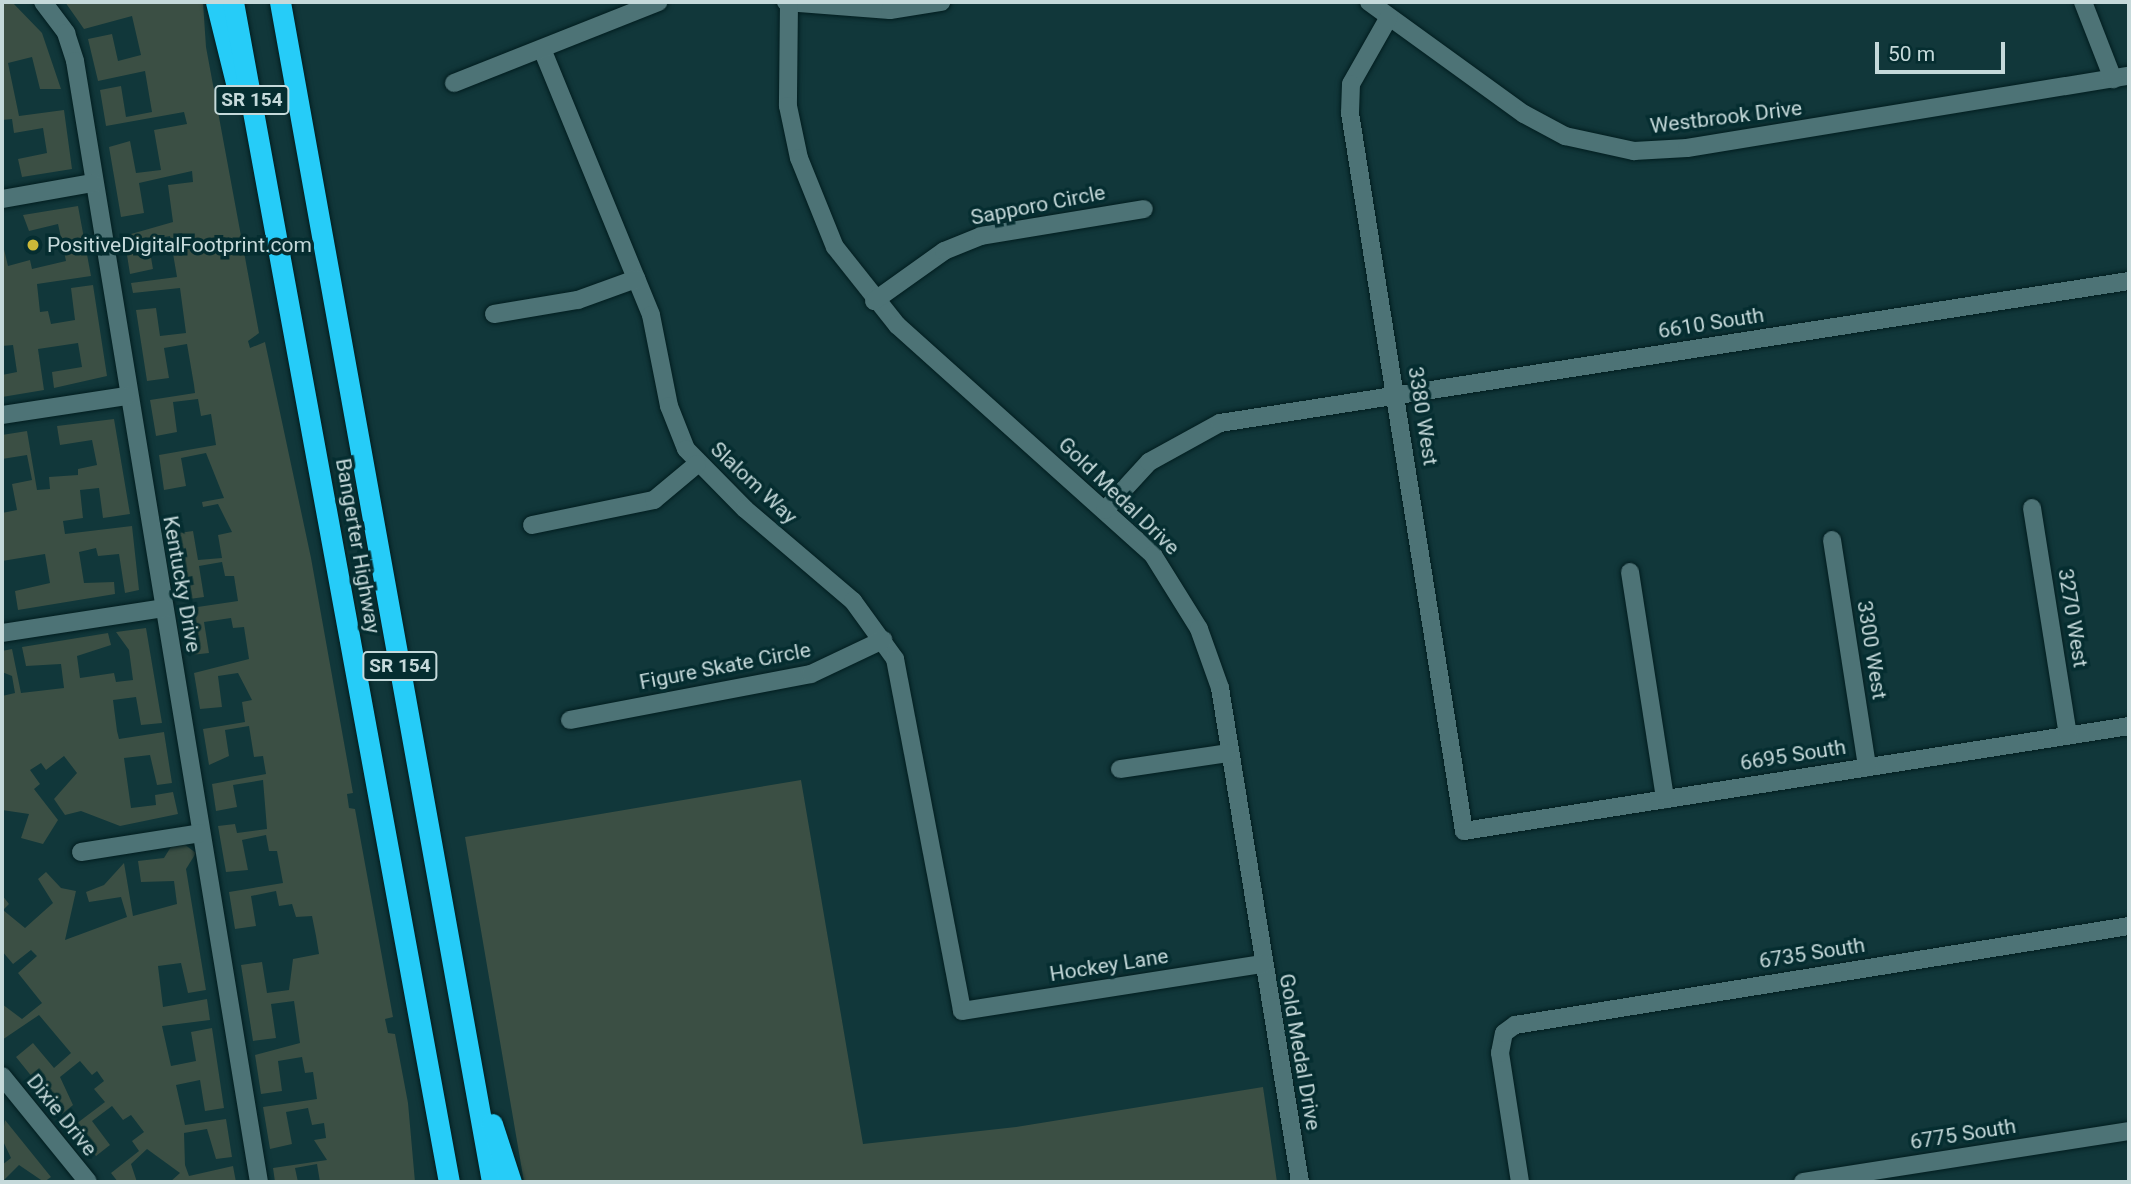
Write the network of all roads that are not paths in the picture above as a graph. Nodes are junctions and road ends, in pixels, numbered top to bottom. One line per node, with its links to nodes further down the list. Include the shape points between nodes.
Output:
1 (43, 2): 14 (street, Kentucky Drive, via 66,33 75,61)
2 (216, 2): 16 (highway)
3 (233, 2): 16 (highway, Bangerter Highway / SR 154)
4 (280, 2): 48 (highway, Bangerter Highway / SR 154)
5 (659, 2): 11 (street)
6 (788, 2): 7 (street, via 890,10); 20 (street, Gold Medal Drive, via 784,72 799,158 835,247)
7 (941, 2)
8 (1369, 2): 10 (street, Westbrook Drive)
9 (2083, 2): 12 (street)
10 (1389, 17): 12 (street, Westbrook Drive, via 1524,114 1565,136 1634,151 1700,146); 23 (street, 3380 West, via 1351,85 1350,113)
11 (542, 48): 13 (street); 18 (street, Slalom Way)
12 (2121, 78)
13 (454, 83)
14 (93, 183): 15 (street); 22 (street, Kentucky Drive)
15 (2, 199)
16 (270, 199): 52 (highway, Bangerter Highway / SR 154)
17 (1144, 209): 20 (street, Sapporo Circle, via 981,236 944,251)
18 (636, 279): 21 (street, via 578,300); 25 (street, Slalom Way, via 659,341 677,431)
19 (2129, 281): 23 (street, 6610 South)
20 (874, 301): 27 (street, Gold Medal Drive)
21 (494, 314)
22 (126, 396): 24 (street); 31 (street, Kentucky Drive)
23 (1397, 398): 27 (street, 6610 South, via 1220,423 1181,440 1149,462); 41 (street, 3380 West)
24 (2, 415)
25 (697, 464): 28 (street, via 654,500); 33 (street, Slalom Way, via 853,601)
26 (2032, 508): 36 (street, 3270 West)
27 (1105, 510): 37 (street, Gold Medal Drive, via 1153,555 1199,629 1220,688)
28 (533, 526)
29 (1832, 540): 38 (street, 3300 West)
30 (1630, 572): 40 (street)
31 (164, 608): 32 (street); 42 (street, Kentucky Drive)
32 (2, 633)
33 (883, 640): 34 (street, Figure Skate Circle, via 811,674); 46 (street, Slalom Way, via 903,681)
34 (570, 720)
35 (2129, 726): 36 (street, 6695 South)
36 (2068, 735): 38 (street, 6695 South)
37 (1229, 753): 39 (street); 45 (street, Gold Medal Drive)
38 (1867, 767): 40 (street, 6695 South)
39 (1120, 769)
40 (1665, 799): 41 (street, 6695 South)
41 (1464, 831)
42 (201, 834): 43 (street); 51 (street, Kentucky Drive)
43 (81, 852)
44 (2129, 926): 56 (street, 6735 South, via 1529,1021 1504,1032 1500,1054)
45 (1263, 964): 46 (street, Hockey Lane); 55 (street, Gold Medal Drive)
46 (962, 1011)
47 (2, 1076): 50 (street, Dixie Drive)
48 (475, 1085): 53 (highway, Bangerter Highway / SR 154); 54 (highway)
49 (2129, 1131): 57 (street, 6775 South)
50 (88, 1182)
51 (259, 1182)
52 (449, 1182)
53 (492, 1182)
54 (511, 1182)
55 (1300, 1182)
56 (1520, 1182)
57 (1803, 1182)

